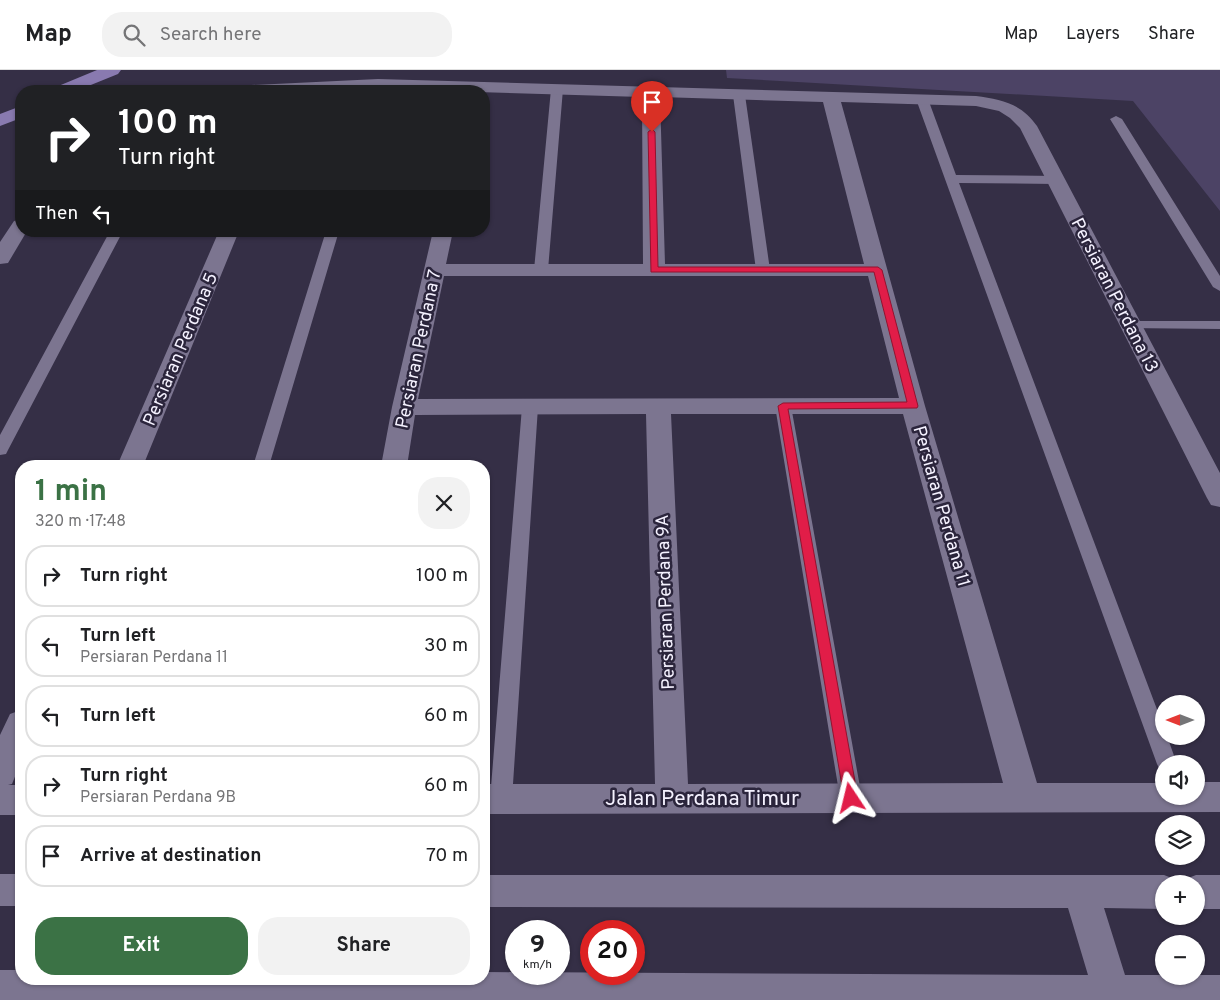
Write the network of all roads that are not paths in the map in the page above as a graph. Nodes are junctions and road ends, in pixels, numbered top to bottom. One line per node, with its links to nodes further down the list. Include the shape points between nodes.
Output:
1 (112, 70): 2 (main road)
2 (76, 85)
3 (490, 89): 4 (street)
4 (557, 89): 5 (street); 21 (lane)
5 (651, 92): 6 (street); 22 (street)
6 (739, 95): 7 (street); 23 (lane)
7 (831, 98): 8 (street); 24 (street, Persiaran Perdana 11)
8 (922, 100): 12 (lane); 13 (street, Persiaran Perdana 13, via 976,101 998,104 1016,112 1028,126)
9 (15, 114): 11 (main road)
10 (1116, 119): 25 (lane)
11 (0, 121)
12 (953, 180): 13 (lane); 39 (lane)
13 (1056, 180): 26 (street, Persiaran Perdana 13)
14 (15, 234): 19 (street)
15 (114, 237): 33 (lane)
16 (226, 237): 34 (street, Persiaran Perdana 5)
17 (331, 237): 35 (lane)
18 (442, 237): 20 (street, Persiaran Perdana 7)
19 (0, 258)
20 (435, 270): 21 (street); 30 (street, Persiaran Perdana 7)
21 (541, 270): 22 (street)
22 (654, 270): 23 (street)
23 (763, 270): 24 (street)
24 (878, 270): 29 (street, Persiaran Perdana 11)
25 (1220, 287)
26 (1131, 324): 27 (lane); 37 (street, Persiaran Perdana 13)
27 (1220, 325)
28 (783, 406): 29 (street); 32 (street); 45 (lane)
29 (913, 406): 46 (street, Persiaran Perdana 11)
30 (404, 407): 31 (street); 36 (street, Persiaran Perdana 7)
31 (530, 407): 32 (street); 47 (lane)
32 (658, 407): 44 (street, Persiaran Perdana 9A)
33 (0, 450)
34 (133, 460)
35 (263, 460)
36 (395, 460)
37 (1220, 498)
38 (15, 738): 40 (street)
39 (1164, 755)
40 (0, 774)
41 (1155, 797): 46 (street, Jalan Perdana Timur)
42 (1205, 797): 43 (street, Jalan Perdana Timur)
43 (1220, 797)
44 (672, 798): 45 (street, Jalan Perdana Timur); 47 (street, Jalan Perdana Timur)
45 (851, 798): 46 (street, Jalan Perdana Timur)
46 (1024, 798)
47 (492, 799)
48 (0, 800): 49 (street)
49 (15, 800)
50 (0, 890): 51 (street)
51 (15, 890)
52 (490, 891): 53 (street)
53 (1081, 892): 54 (street); 64 (street)
54 (1155, 892)
55 (1205, 892): 56 (street)
56 (1220, 892)
57 (0, 989): 59 (street)
58 (1220, 994): 64 (street)
59 (146, 995): 60 (street)
60 (342, 995): 61 (street)
61 (547, 996): 62 (street)
62 (733, 996): 63 (street)
63 (927, 996): 64 (street)
64 (1113, 997)

